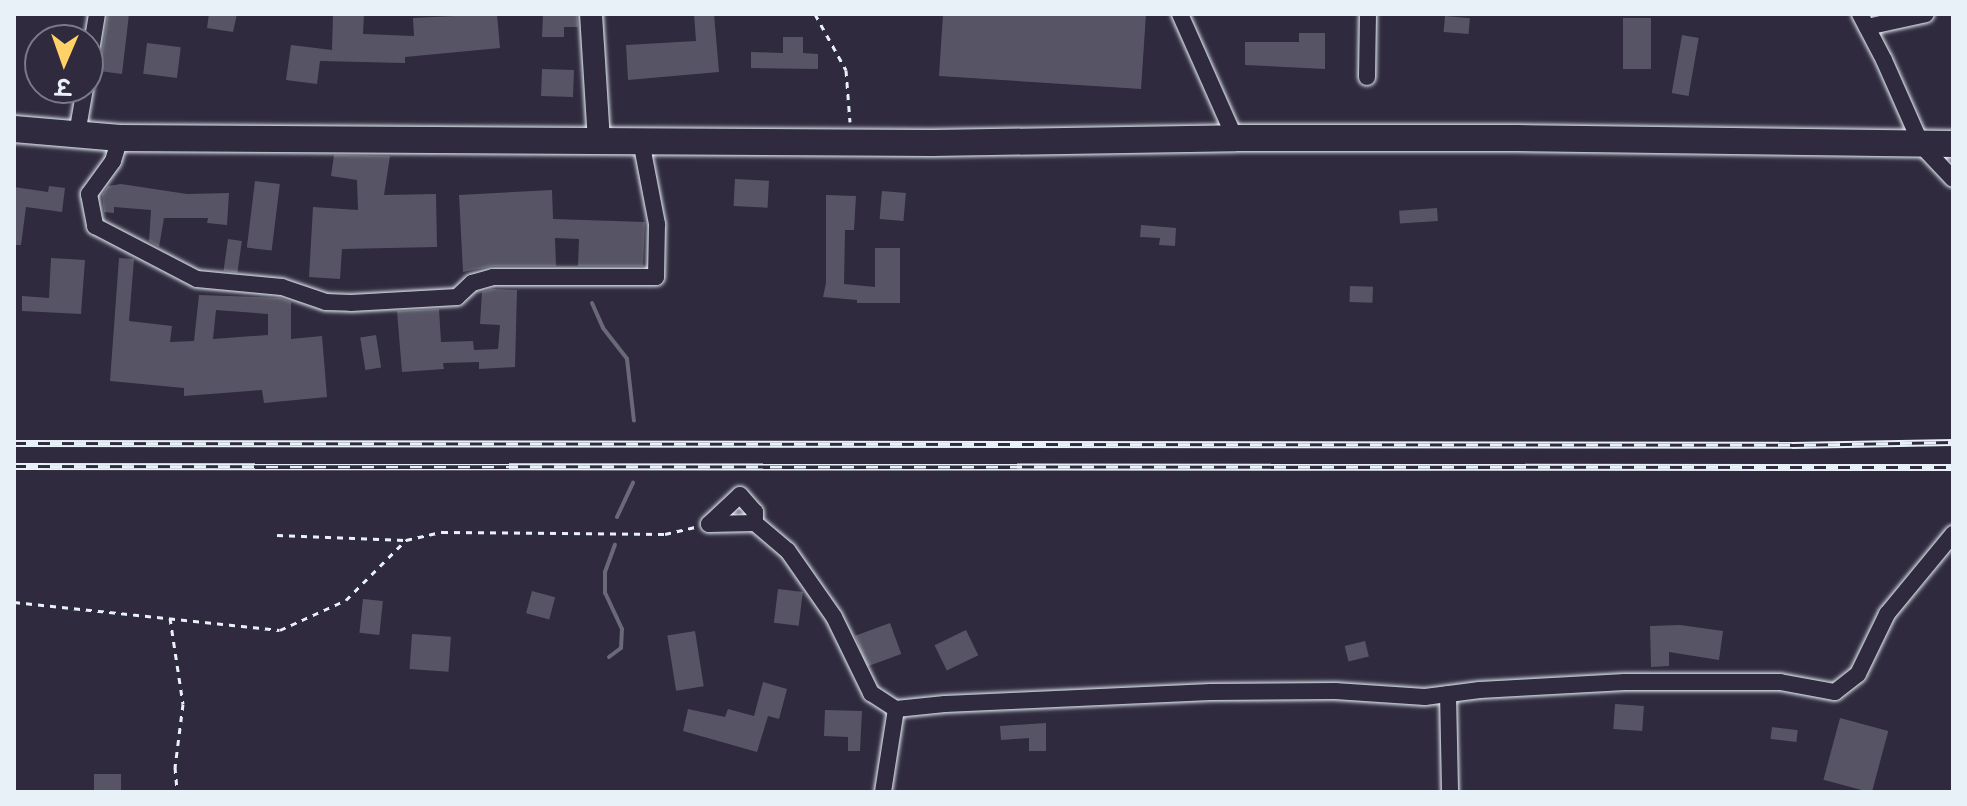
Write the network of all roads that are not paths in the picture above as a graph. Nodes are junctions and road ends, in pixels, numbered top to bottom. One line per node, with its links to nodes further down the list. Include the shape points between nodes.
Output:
1 (591, 14): 12 (street)
2 (1180, 14): 11 (street)
3 (1368, 14): 6 (street)
4 (1926, 14): 5 (street)
5 (1863, 20): 15 (street)
6 (1367, 77)
7 (82, 104): 9 (street)
8 (14, 129): 9 (main road)
9 (77, 134): 10 (main road)
10 (120, 138): 12 (main road); 13 (street, via 113,161 89,194 95,226 197,279 282,287 326,302 351,303 457,297 472,283 493,277 656,277 657,224)
11 (1235, 138): 13 (main road); 15 (main road)
12 (599, 141): 13 (main road)
13 (641, 141)
14 (1953, 144): 15 (main road)
15 (1922, 146): 16 (street)
16 (1953, 179)
17 (755, 523): 17 (street, via 709,524 740,495 755,512); 20 (street, via 788,551 834,617 871,693)
18 (1953, 534): 19 (street, via 1887,614 1858,674 1835,692 1780,682 1625,682)
19 (1448, 694): 20 (street, via 1211,692); 22 (street)
20 (896, 709): 21 (street)
21 (883, 792)
22 (1450, 792)

